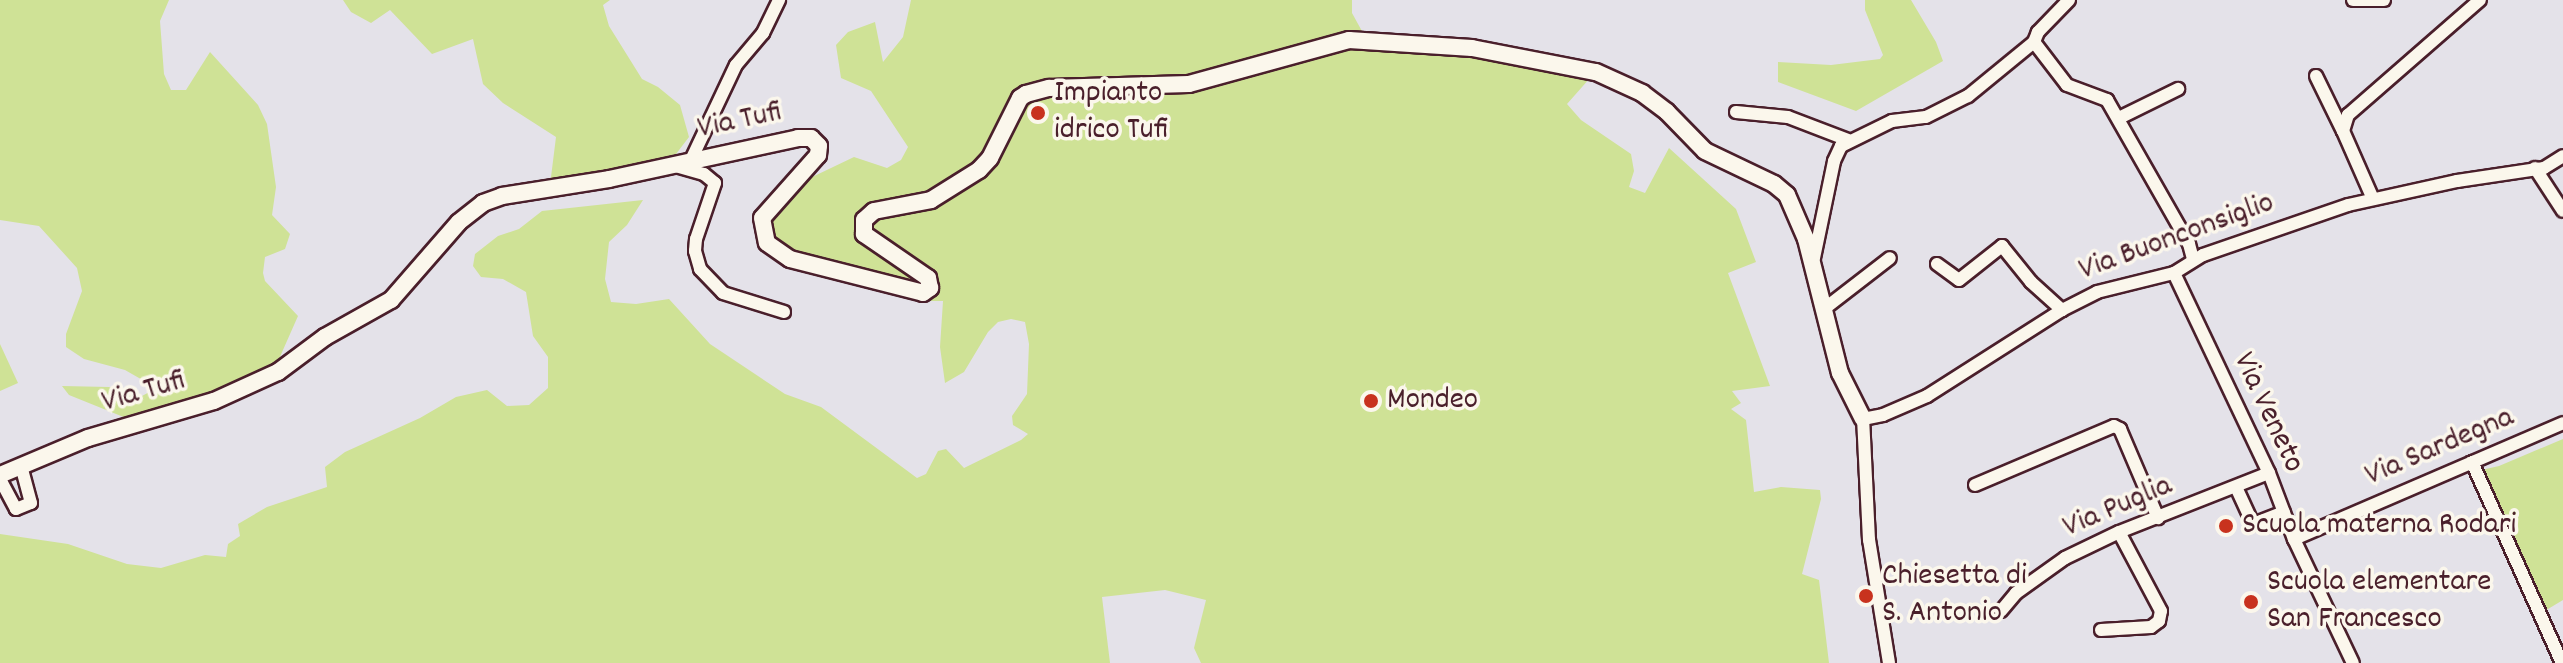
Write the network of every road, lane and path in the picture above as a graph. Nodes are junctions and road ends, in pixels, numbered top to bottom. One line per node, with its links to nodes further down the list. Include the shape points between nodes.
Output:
1 (779, 0): 14 (street, via 763,33 736,65)
2 (2069, 0): 6 (street)
3 (2353, 0): 4 (street)
4 (2384, 0)
5 (2480, 0): 11 (street, via 2355,107)
6 (2034, 42): 10 (street, via 2067,85 2102,96); 12 (street, via 1960,101)
7 (2316, 76): 11 (street)
8 (2178, 89): 10 (street)
9 (1736, 112): 12 (street, via 1788,117)
10 (2119, 118): 20 (street)
11 (2343, 131): 17 (street)
12 (1848, 140): 22 (street, via 1834,161)
13 (2563, 156): 16 (street, Via Buonconsiglio)
14 (691, 160): 15 (street, Via Tufi); 22 (street, Via Tufi, via 815,139 818,155 762,218 767,243 790,259 923,293 930,288 928,278 864,234 864,220 874,211 931,200 949,190 990,158 1020,98 1039,89 1189,84 1349,40 1472,48 1576,66 1629,85 1667,112 1705,151 1774,184 1791,203)
15 (671, 164): 26 (street, via 715,183 696,239 700,269 723,293); 30 (street, Via Tufi, via 491,200 459,222 391,300 325,337 278,372 197,407 88,438)
16 (2535, 168): 17 (street, Via Buonconsiglio); 18 (street)
17 (2373, 199): 20 (street, Via Buonconsiglio)
18 (2563, 211)
19 (1890, 258): 24 (street)
20 (2193, 259): 23 (street, Via Buonconsiglio)
21 (1937, 264): 25 (street, via 1959,280 2002,246)
22 (1814, 265): 24 (street)
23 (2174, 273): 25 (street, Via Buonconsiglio, via 2097,292); 31 (street, Via Veneto)
24 (1824, 309): 27 (street, via 1840,373)
25 (2062, 310): 27 (street, Via Buonconsiglio, via 1927,396)
26 (784, 312)
27 (1863, 419): 41 (street, via 1869,540)
28 (2563, 423): 29 (street, Via Sardegna)
29 (2472, 462): 38 (street, Via Sardegna); 43 (street)
30 (21, 466): 32 (street, Via Tufi); 32 (street, via 31,503 16,509)
31 (2269, 473): 34 (street, Via Puglia); 35 (street, Via Veneto)
32 (0, 477)
33 (1975, 485): 36 (street, via 2114,426 2120,429)
34 (2236, 487): 35 (street, via 2253,524); 36 (street, Via Puglia)
35 (2284, 512): 38 (street, Via Veneto)
36 (2158, 518): 37 (street, Via Puglia)
37 (2119, 532): 39 (street, Via Puglia, via 2065,558 2016,593); 40 (street, via 2161,611 2151,627)
38 (2294, 539): 42 (street, Via Veneto)
39 (2001, 611)
40 (2101, 630)
41 (1889, 663)
42 (2353, 663)
43 (2562, 663)

